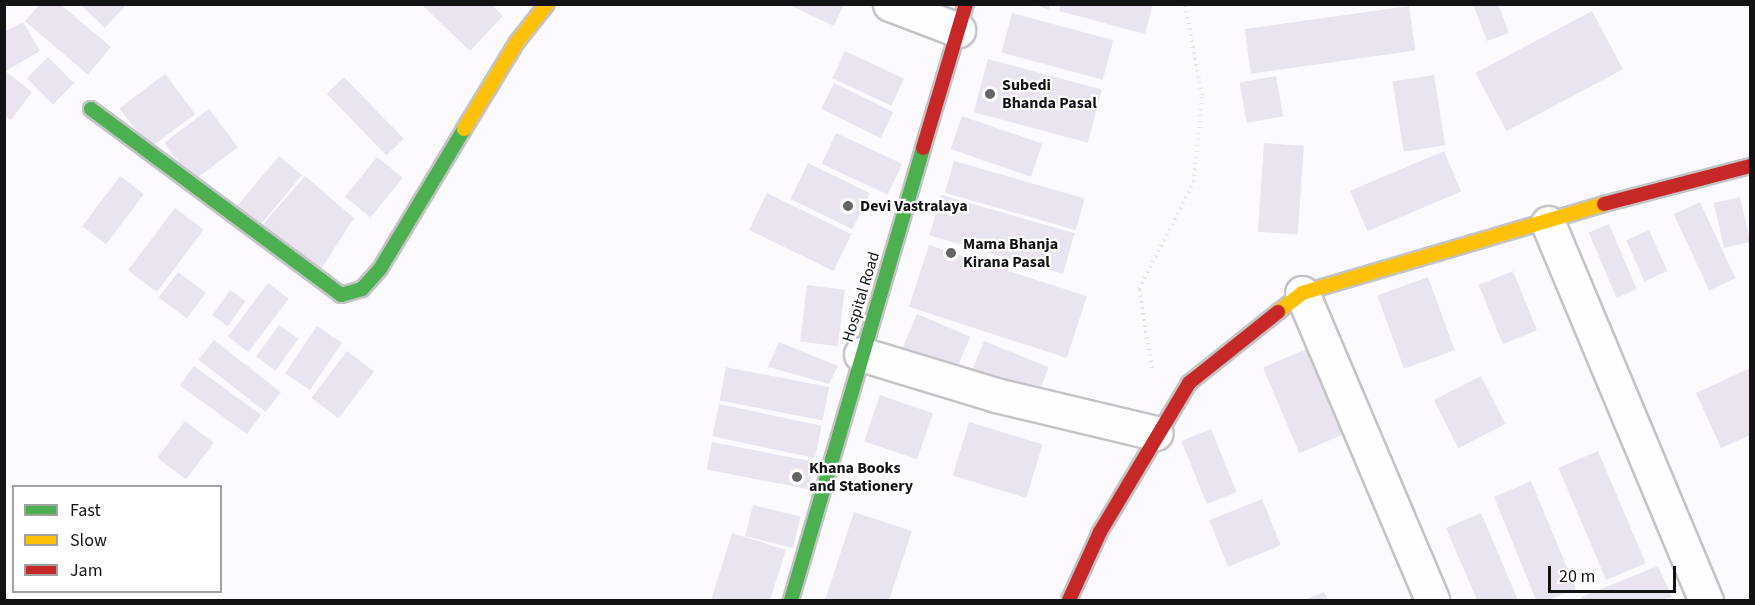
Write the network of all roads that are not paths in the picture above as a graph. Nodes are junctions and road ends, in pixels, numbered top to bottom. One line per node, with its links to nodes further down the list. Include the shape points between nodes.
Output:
1 (548, 4): 4 (street, via 517,42 380,269 362,289 341,295)
2 (890, 4): 3 (street)
3 (962, 17): 8 (street, Hospital Road)
4 (91, 109)
5 (1750, 166): 6 (street, via 1669,185)
6 (1548, 222): 7 (street); 13 (street)
7 (1302, 293): 9 (street, via 1189,383); 12 (street)
8 (861, 354): 9 (street, via 985,392); 10 (street, Hospital Road)
9 (1159, 429): 11 (street, via 1100,532)
10 (791, 600)
11 (1069, 600)
12 (1432, 600)
13 (1706, 600)

